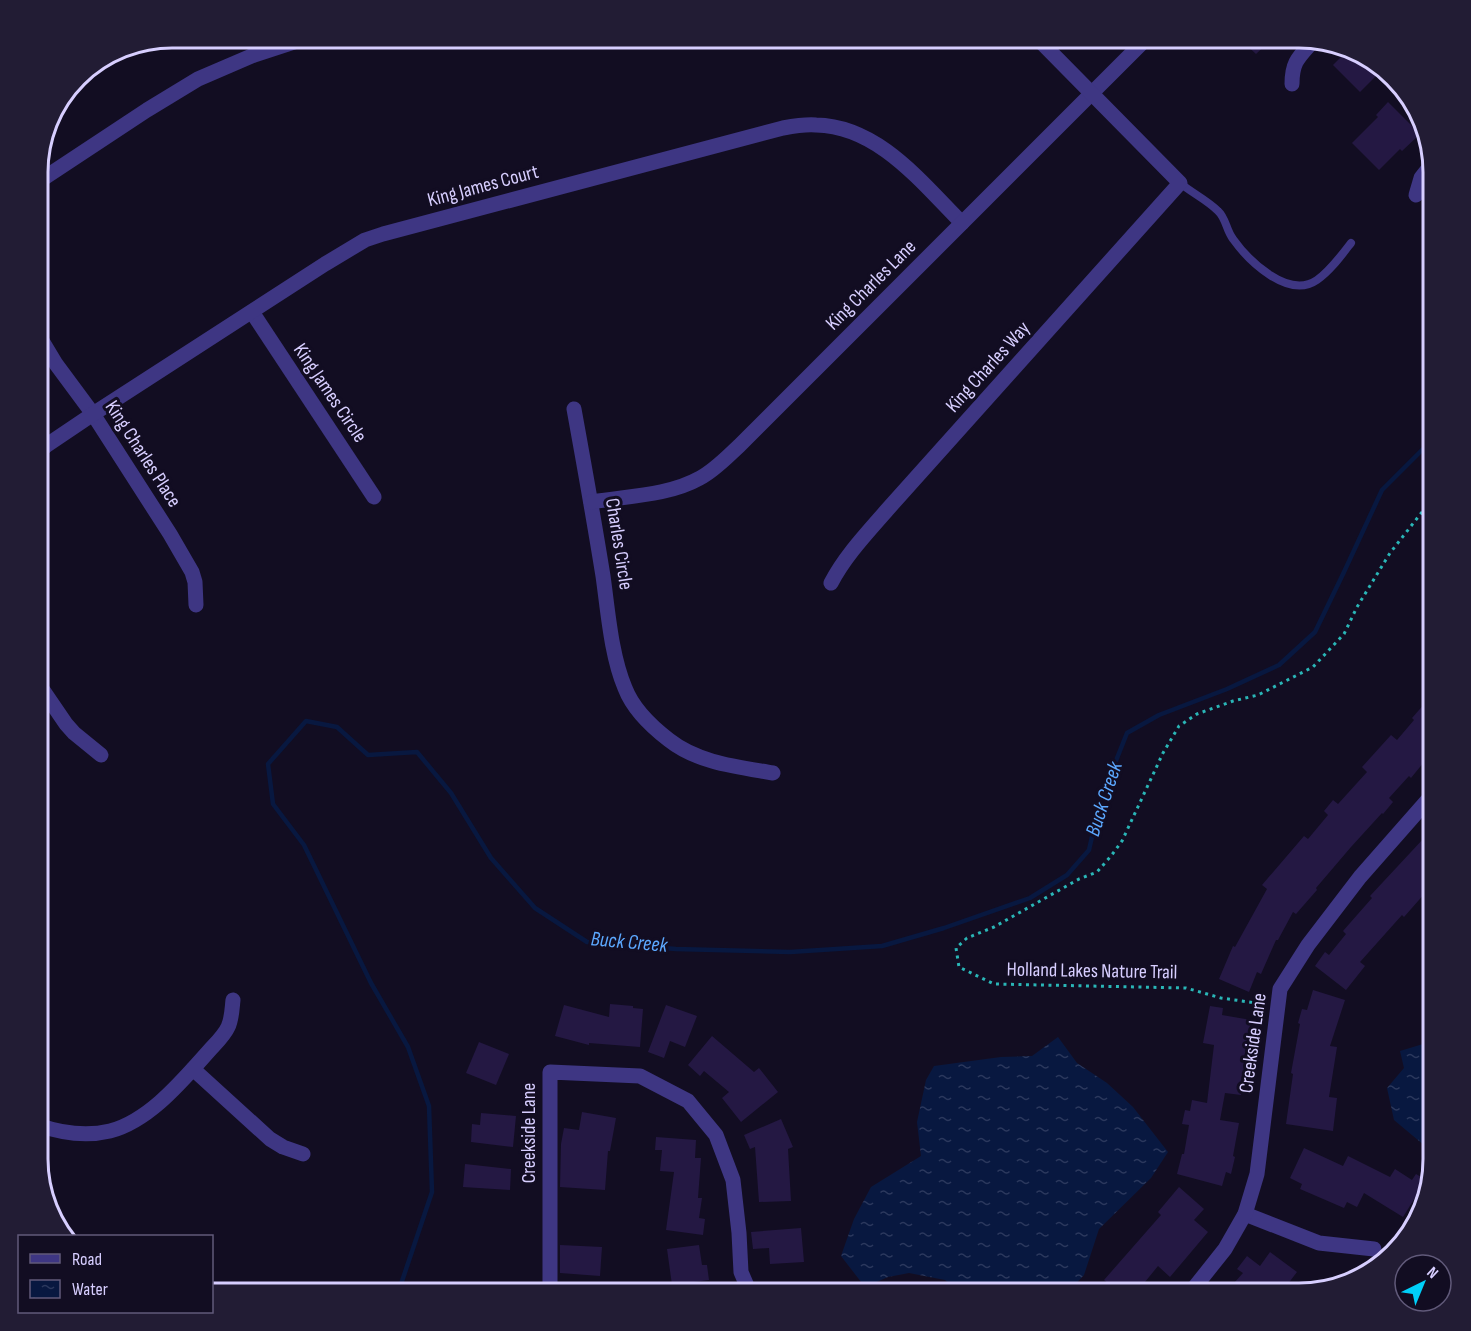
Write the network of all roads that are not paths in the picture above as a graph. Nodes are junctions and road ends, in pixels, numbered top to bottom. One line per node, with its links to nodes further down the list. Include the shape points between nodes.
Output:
1 (275, 48): 7 (street, via 198,79)
2 (1047, 48): 6 (street)
3 (1137, 48): 6 (street, King Charles Lane)
4 (1307, 48): 5 (street, via 1293,65)
5 (1292, 84)
6 (1092, 92): 9 (street); 11 (street, King Charles Lane)
7 (48, 175)
8 (1423, 175): 10 (street)
9 (1180, 183): 12 (lane, via 1219,212 1230,236 1253,262 1286,284 1315,282); 20 (street, King Charles Way, via 887,510 847,557)
10 (1416, 195)
11 (962, 223): 13 (street, King James Court, via 903,164 871,141 835,127 803,125 365,240); 19 (street, King Charles Lane, via 712,470 687,484 659,492)
12 (1351, 243)
13 (252, 312): 16 (street, King James Court); 18 (street, King James Circle)
14 (48, 351): 16 (street, King Charles Place)
15 (574, 409): 19 (street, Charles Circle)
16 (93, 414): 17 (street, King James Court); 21 (street, King Charles Place, via 192,572)
17 (48, 444)
18 (374, 497)
19 (591, 502): 24 (street, Charles Circle, via 618,666 638,710 670,741 687,751 705,759)
20 (831, 583)
21 (196, 605)
22 (48, 698): 23 (street, via 74,733)
23 (101, 755)
24 (773, 773)
25 (1423, 806): 30 (street, Creekside Lane, via 1360,878 1308,945 1280,989 1257,1174)
26 (233, 1000): 27 (street, via 228,1027)
27 (194, 1069): 28 (street, via 158,1104 124,1126 88,1134); 29 (street, via 268,1137)
28 (48, 1128)
29 (303, 1154)
30 (1245, 1214): 31 (street, via 1319,1244); 34 (street, Creekside Lane, via 1226,1249)
31 (1374, 1249)
32 (550, 1283): 33 (street, Creekside Lane, via 550,1072 640,1076 688,1101 716,1135 733,1180 741,1272)
33 (746, 1283)
34 (1198, 1283)

